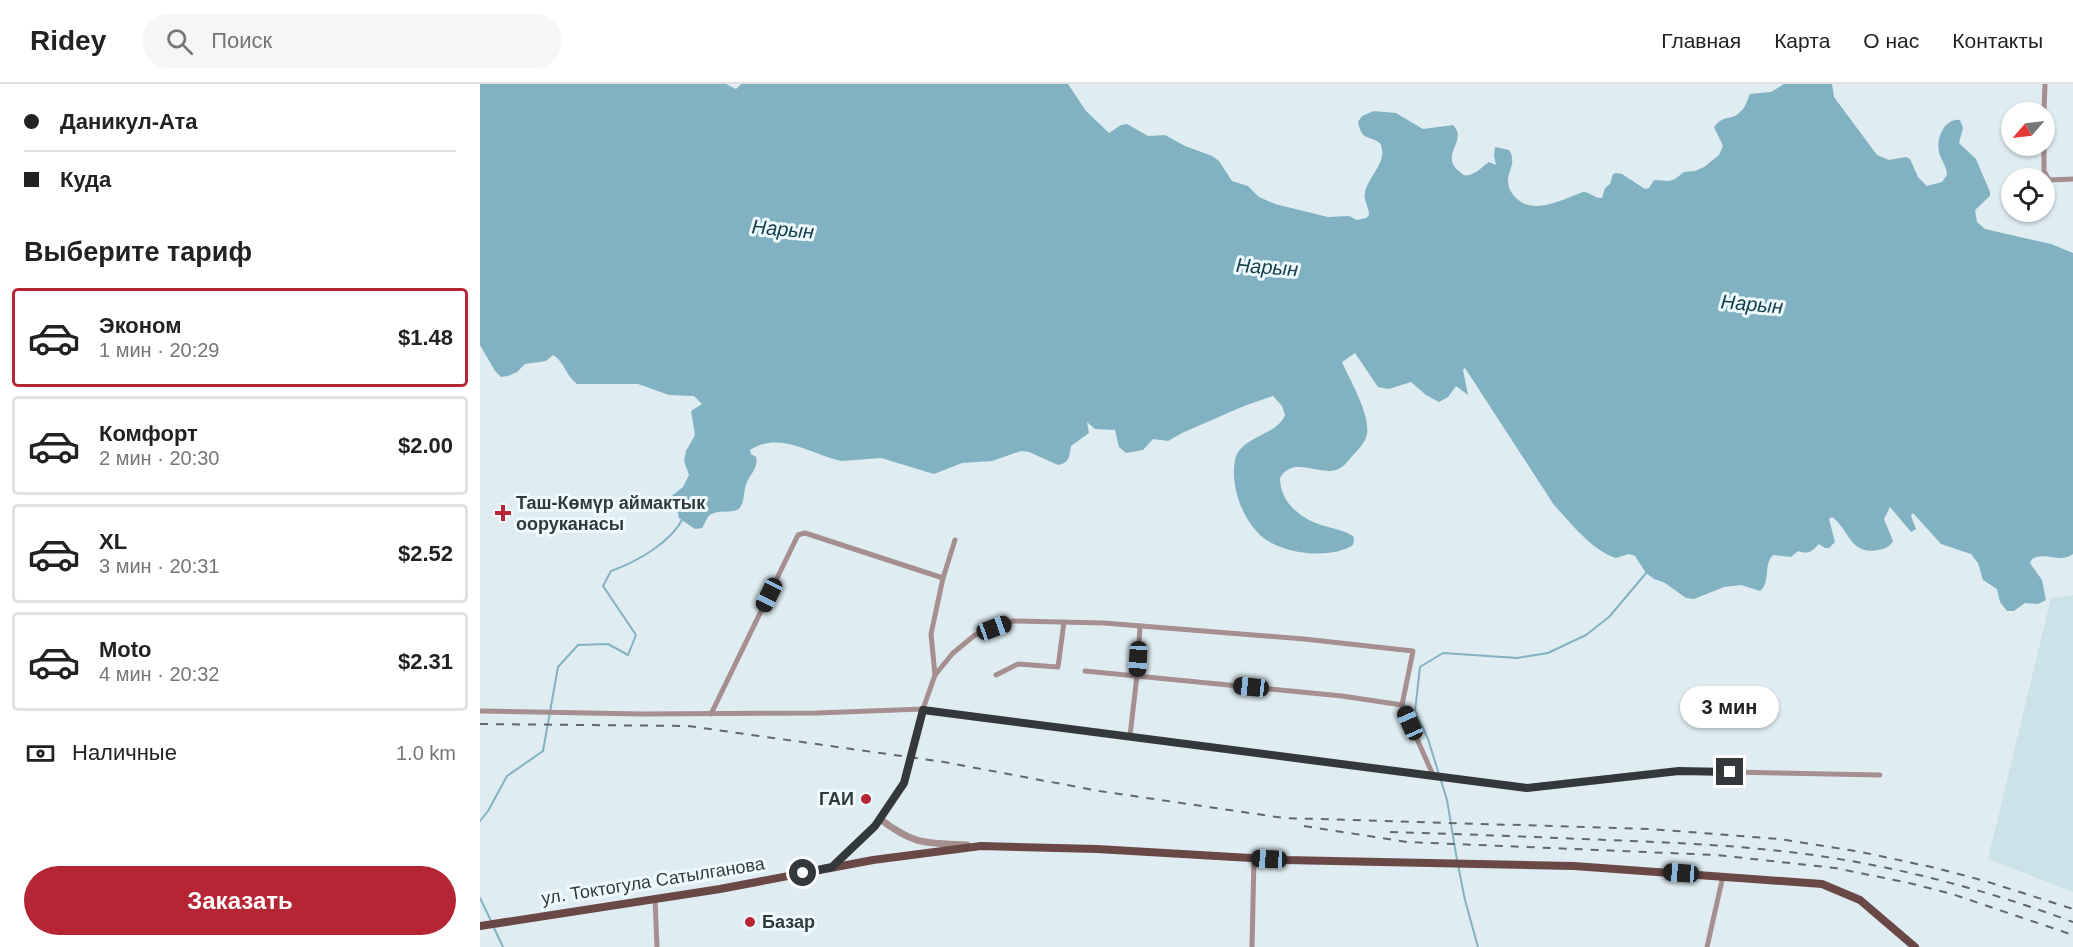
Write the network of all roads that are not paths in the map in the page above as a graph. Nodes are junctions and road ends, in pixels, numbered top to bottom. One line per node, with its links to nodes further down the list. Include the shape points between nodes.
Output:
1 (2045, 84): 2 (street)
2 (2044, 102)
3 (2044, 156): 4 (street, via 2044,171 2049,180)
4 (2073, 179)
5 (955, 540): 6 (street)
6 (943, 578): 10 (street, via 931,634); 16 (street, via 805,533 798,535)
7 (1064, 622): 8 (street); 10 (street, via 1013,621 975,635); 11 (street, via 1058,667 1018,664)
8 (1140, 626): 12 (street); 13 (street, via 1413,651)
9 (1085, 671): 12 (street)
10 (935, 675): 14 (street)
11 (996, 675)
12 (1137, 675): 13 (street); 17 (street)
13 (1402, 705): 18 (street)
14 (923, 710): 16 (street); 17 (street); 20 (street, via 904,783)
15 (480, 711): 16 (street)
16 (711, 714)
17 (1130, 736): 18 (street)
18 (1433, 775): 19 (street, via 1527,788 1679,771)
19 (1880, 775)
20 (880, 819): 21 (street, via 901,835 922,843); 23 (street)
21 (981, 846): 22 (main road, ул. Токтогула Сатылганова); 23 (main road, ул. Токтогула Сатылганова)
22 (1254, 858): 24 (main road, ул. Токтогула Сатылганова, via 1574,866); 28 (street)
23 (832, 867): 25 (main road, ул. Токтогула Сатылганова)
24 (1723, 876): 29 (street); 30 (main road, ул. Токтогула Сатылганова, via 1822,884 1860,900)
25 (655, 899): 26 (main road, ул. Токтогула Сатылганова); 27 (street)
26 (480, 926)
27 (657, 947)
28 (1252, 947)
29 (1707, 947)
30 (1915, 947)

